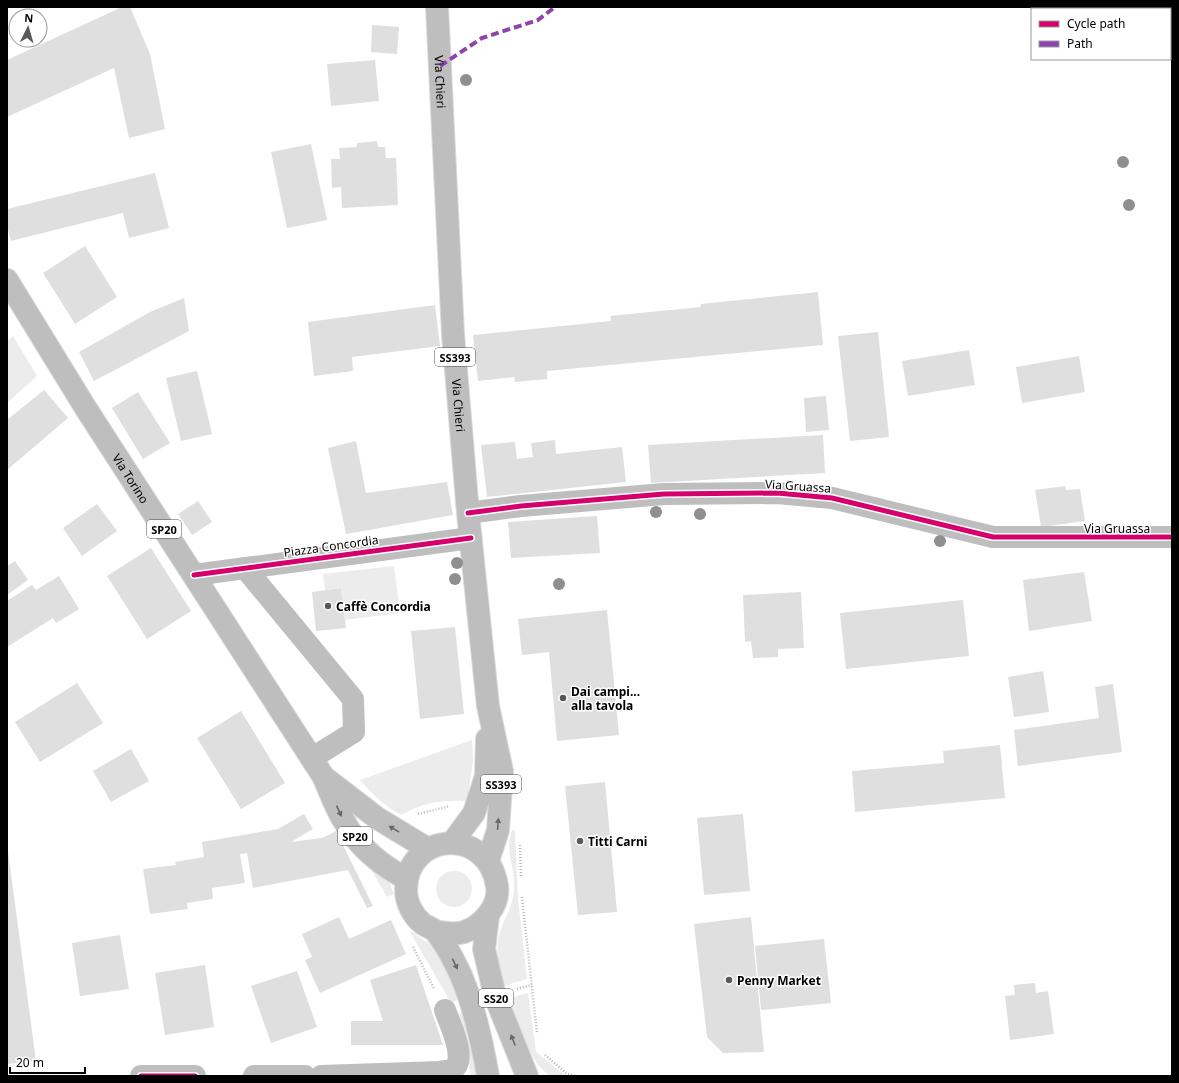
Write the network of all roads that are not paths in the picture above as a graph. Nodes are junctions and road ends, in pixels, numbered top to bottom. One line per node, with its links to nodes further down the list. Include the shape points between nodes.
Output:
1 (437, 7): 3 (main road, Via Chieri / SS393, via 453,334)
2 (10, 291): 7 (main road, Via Torino / SP20)
3 (468, 513): 4 (main road, Via Gruassa, via 664,494 776,493 832,498 992,537); 5 (main road, Via Chieri / SS393)
4 (1172, 537)
5 (471, 538): 6 (main road, Piazza Concordia); 8 (main road, Via Chieri / SS393)
6 (245, 568): 7 (main road, Piazza Concordia); 9 (main road, via 353,699 354,732)
7 (194, 575): 9 (main road, Via Torino / SP20)
8 (488, 706): 10 (main road, Via Chieri / SS393, via 486,776 475,809); 12 (main road, Via Chieri / SS393, one-way to 8, via 498,830 502,771)
9 (317, 767): 11 (main road, SP20, one-way to 9, via 377,818); 13 (main road, SP20, one-way to 13, via 344,822 376,859 386,868)
10 (452, 843): 11 (main road, via 439,844); 12 (main road, via 466,845 478,851)
11 (428, 850): 13 (main road, via 414,862)
12 (488, 861): 14 (main road, via 495,874 497,889)
13 (407, 879): 15 (main road, via 408,904 415,916)
14 (488, 916): 15 (main road, via 477,926 464,932 449,934); 23 (main road, SS20, one-way to 14, via 495,996 484,950)
15 (435, 931): 22 (main road, SS20, one-way to 22, via 456,963 478,1030)
16 (445, 1010): 21 (main road, via 459,1055 452,1070)
17 (141, 1076): 18 (main road)
18 (195, 1076)
19 (254, 1076): 20 (main road)
20 (305, 1076)
21 (321, 1076)
22 (488, 1076)
23 (527, 1076)

